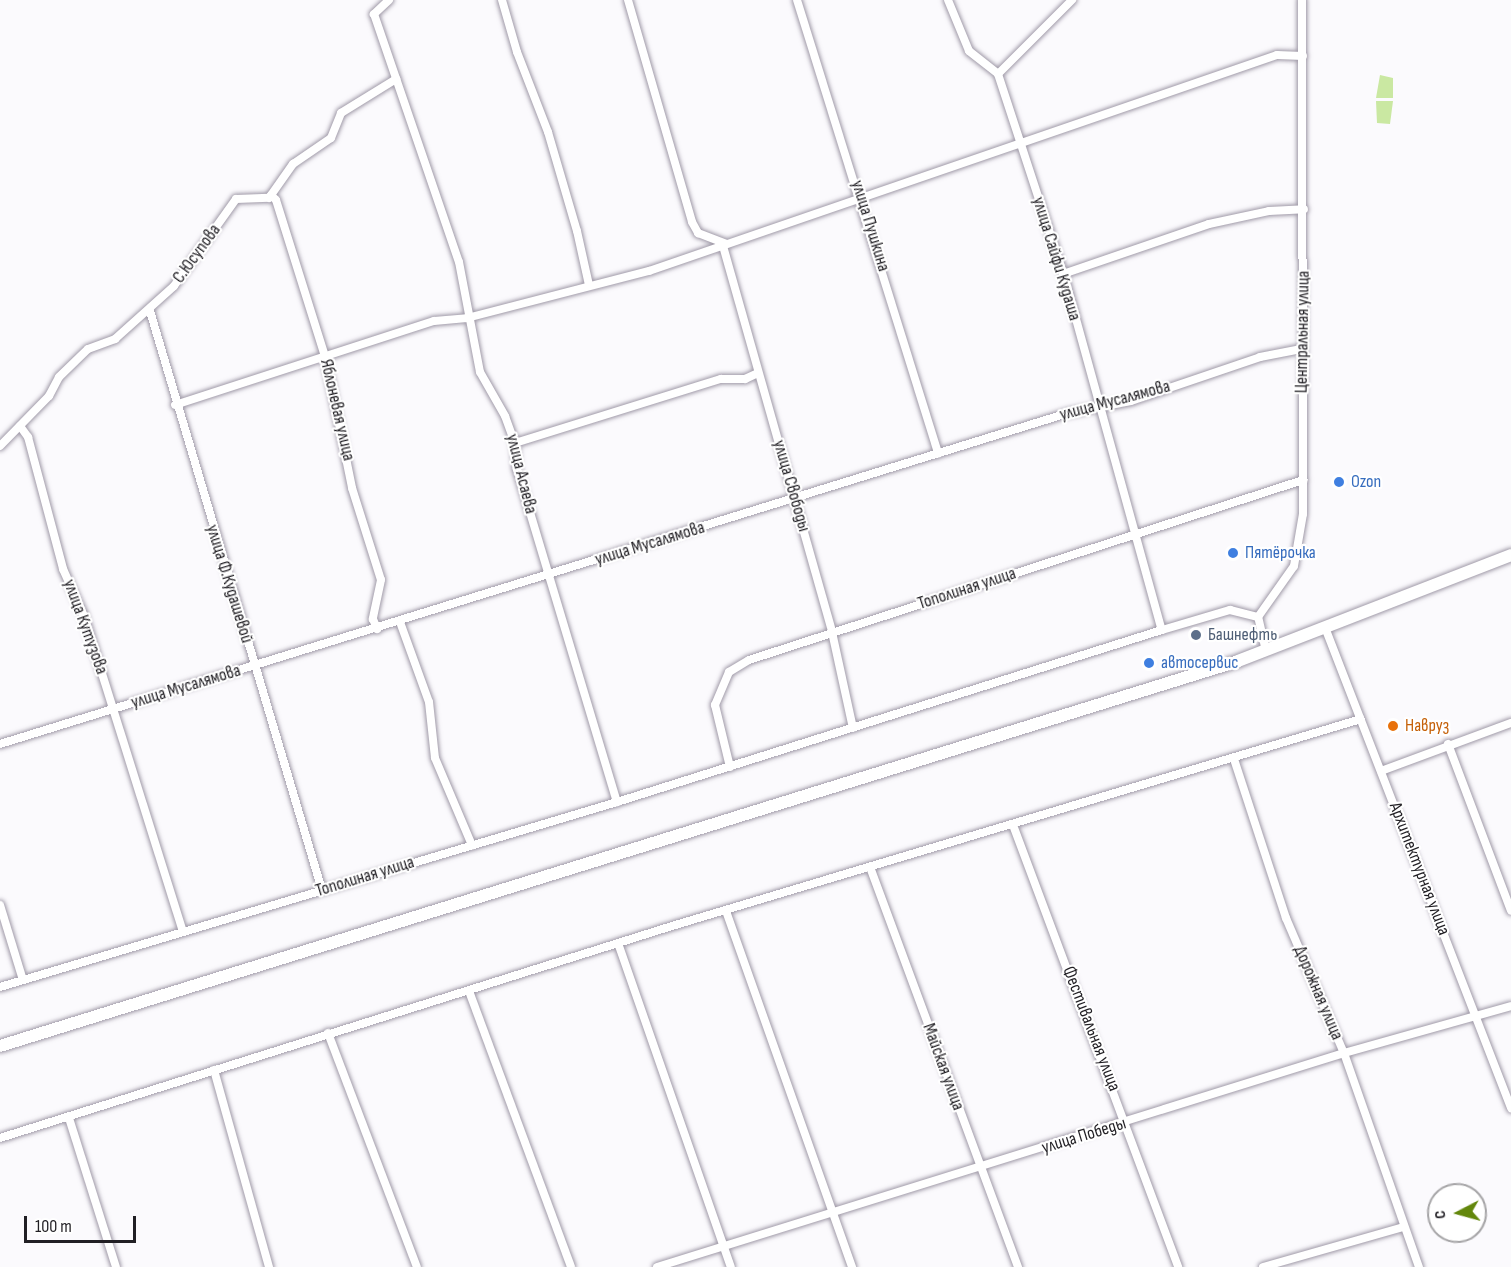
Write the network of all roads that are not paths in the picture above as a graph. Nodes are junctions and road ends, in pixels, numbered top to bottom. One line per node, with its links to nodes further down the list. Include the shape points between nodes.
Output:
1 (389, 0): 10 (street, улица Асаева, via 374,14)
2 (502, 0): 17 (street, via 548,132)
3 (628, 0): 15 (street, via 692,222 698,233)
4 (797, 0): 13 (street, улица Пушкина)
5 (948, 0): 9 (street, via 969,51)
6 (1072, 0): 9 (street)
7 (1302, 0): 8 (street, Центральная улица)
8 (1302, 56): 11 (street, via 1277,55); 14 (street, Центральная улица)
9 (998, 74): 11 (street, улица Сайфи Кудаша)
10 (396, 79): 12 (street, via 341,113 331,138 293,164); 19 (street, улица Асаева, via 459,262)
11 (1020, 143): 13 (street); 16 (street, улица Сайфи Кудаша)
12 (271, 195): 18 (street, С.Юсупова, via 236,200 174,286); 21 (street, Яблоневая улица, via 276,200)
13 (861, 198): 15 (street); 28 (street, улица Пушкина)
14 (1304, 209): 16 (street, via 1269,210 1209,224); 20 (street, Центральная улица)
15 (724, 245): 17 (street, via 649,271); 22 (street, улица Свободы)
16 (1063, 274): 24 (street, улица Сайфи Кудаша)
17 (589, 285): 19 (street)
18 (150, 311): 23 (street, улица Ф.Кудашевой); 25 (street, С.Юсупова, via 115,339 88,349 58,377 49,396)
19 (467, 318): 21 (street, via 434,321); 26 (street, улица Асаева, via 480,372 506,416)
20 (1301, 349): 24 (street, улица Мусалямова, via 1260,357 1131,401); 29 (street, Центральная улица)
21 (325, 356): 23 (street); 36 (street, Яблоневая улица, via 352,488 381,580 373,619)
22 (758, 374): 26 (street, via 745,379 722,379); 30 (street, улица Свободы)
23 (175, 405): 41 (street, улица Ф.Кудашевой)
24 (1097, 406): 28 (street, улица Мусалямова); 31 (street, улица Сайфи Кудаша)
25 (20, 426): 27 (street, С.Юсупова); 42 (street, улица Кутузова, via 28,437 63,568 78,599)
26 (515, 443): 33 (street, улица Асаева, via 517,469)
27 (0, 446)
28 (938, 454): 30 (street, улица Мусалямова)
29 (1303, 480): 31 (street, Тополиная улица); 34 (street, Центральная улица, via 1303,514 1294,566)
30 (796, 499): 33 (street, улица Мусалямова); 39 (street, улица Свободы)
31 (1135, 535): 37 (street, улица Сайфи Кудаша); 39 (street, Тополиная улица)
32 (1511, 555): 38 (main road)
33 (549, 576): 35 (street, улица Мусалямова); 51 (street, улица Асаева)
34 (1258, 617): 37 (street, Тополиная улица, via 1230,610); 40 (street)
35 (400, 622): 36 (street, улица Мусалямова); 53 (street, via 429,702 435,758)
36 (377, 629): 41 (street, улица Мусалямова)
37 (1162, 630): 45 (street, Тополиная улица)
38 (1326, 630): 40 (main road); 43 (street, Архитектурная улица)
39 (832, 632): 45 (street, улица Свободы); 49 (street, Тополиная улица, via 749,660 729,672 715,705)
40 (1266, 651): 67 (main road)
41 (254, 666): 42 (street, улица Мусалямова); 55 (street, улица Ф.Кудашевой)
42 (112, 710): 46 (street, улица Мусалямова); 59 (street, улица Кутузова)
43 (1361, 719): 48 (street); 50 (street, Архитектурная улица)
44 (1511, 723): 47 (street)
45 (853, 728): 49 (street, Тополиная улица)
46 (0, 744)
47 (1448, 744): 50 (street); 57 (street)
48 (1234, 759): 52 (street); 68 (street, Дорожная улица, via 1286,918)
49 (730, 767): 51 (street, Тополиная улица)
50 (1381, 771): 65 (street, Архитектурная улица)
51 (616, 802): 53 (street, Тополиная улица)
52 (1014, 825): 54 (street); 72 (street, Фестивальная улица)
53 (472, 845): 55 (street, Тополиная улица)
54 (870, 867): 58 (street); 74 (street, Майская улица)
55 (322, 890): 59 (street, Тополиная улица)
56 (0, 905): 61 (street)
57 (1511, 910)
58 (726, 911): 60 (street); 75 (street)
59 (183, 932): 61 (street, Тополиная улица)
60 (618, 943): 63 (street); 77 (street)
61 (23, 980): 62 (street, Тополиная улица)
62 (0, 987)
63 (469, 991): 66 (street); 81 (street)
64 (1511, 1006): 65 (street, улица Победы)
65 (1476, 1015): 68 (street, улица Победы); 70 (street, Архитектурная улица)
66 (328, 1033): 69 (street); 80 (street)
67 (0, 1046)
68 (1344, 1053): 72 (street, улица Победы); 76 (street, Дорожная улица)
69 (214, 1070): 71 (street); 79 (street)
70 (1511, 1108)
71 (69, 1118): 73 (street); 78 (street, via 72,1139)
72 (1126, 1123): 74 (street, улица Победы); 86 (street, Фестивальная улица)
73 (0, 1138)
74 (980, 1167): 75 (street, улица Победы); 85 (street, Майская улица)
75 (831, 1212): 77 (street, улица Победы); 84 (street)
76 (1403, 1227): 87 (street); 88 (street, Дорожная улица)
77 (724, 1247): 82 (street, улица Победы); 83 (street)
78 (116, 1267)
79 (269, 1267)
80 (417, 1267)
81 (571, 1267)
82 (657, 1267)
83 (731, 1267)
84 (852, 1267)
85 (1018, 1267)
86 (1178, 1267)
87 (1263, 1267)
88 (1419, 1267)

